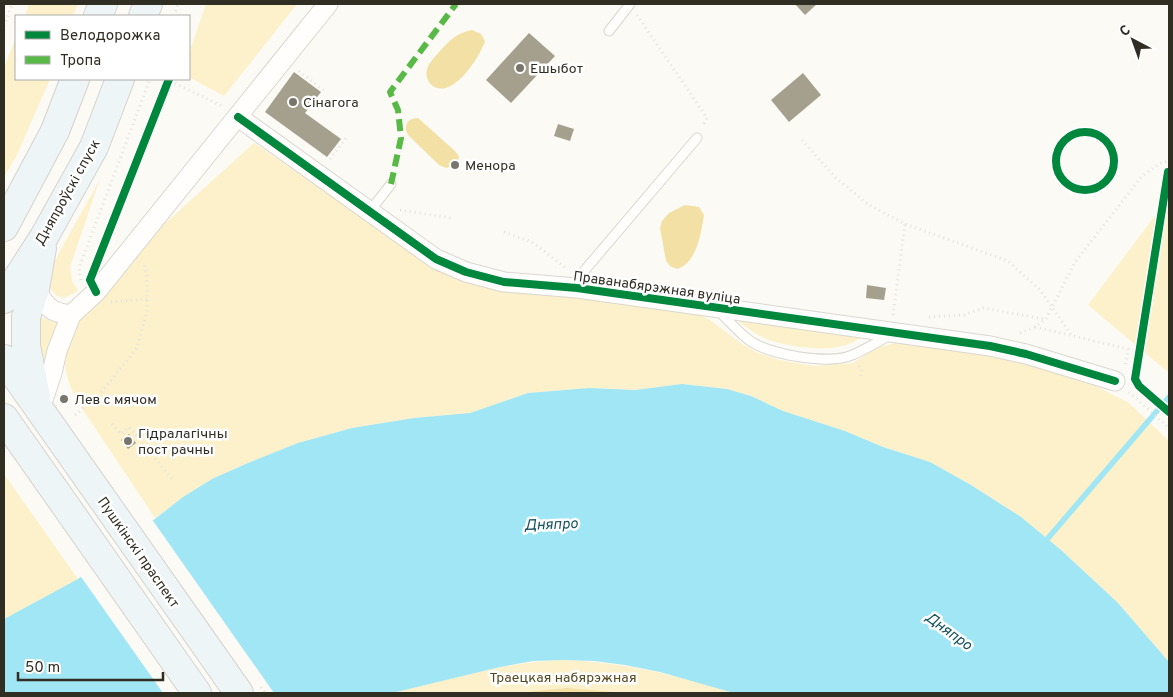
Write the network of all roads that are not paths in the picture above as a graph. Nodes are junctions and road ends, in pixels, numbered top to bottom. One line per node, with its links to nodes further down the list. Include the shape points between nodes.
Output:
1 (328, 4): 6 (street)
2 (630, 4): 3 (lane)
3 (609, 32)
4 (74, 80): 10 (main road, via 55,131)
5 (120, 80): 11 (main road, Дняпроўскі спуск, via 94,147)
6 (231, 112): 9 (street, Праванабярэжная вуліца); 16 (street, via 96,292)
7 (697, 138): 12 (lane)
8 (390, 184): 9 (lane)
9 (376, 215): 12 (street, Праванабярэжная вуліца, via 436,259 466,272 504,282)
10 (4, 227)
11 (44, 237): 13 (main road, Пушкінскі праспект); 14 (main road, Дняпроўскі спуск)
12 (578, 283): 15 (street, Праванабярэжная вуліца)
13 (35, 289): 16 (street, via 48,308 59,314); 20 (main road, Пушкінскі праспект, via 26,317 26,346)
14 (4, 299)
15 (715, 307): 17 (street, Праванабярэжная вуліца); 17 (lane, via 749,341 782,353 816,359 837,360 852,356)
16 (71, 315): 20 (street)
17 (890, 332): 19 (street, Праванабярэжная вуліца, via 1026,354)
18 (4, 359): 20 (main road, Пушкінскі праспект)
19 (1119, 384)
20 (39, 411): 23 (main road, Пушкінскі праспект)
21 (6, 426): 22 (main road)
22 (197, 693)
23 (239, 693)

